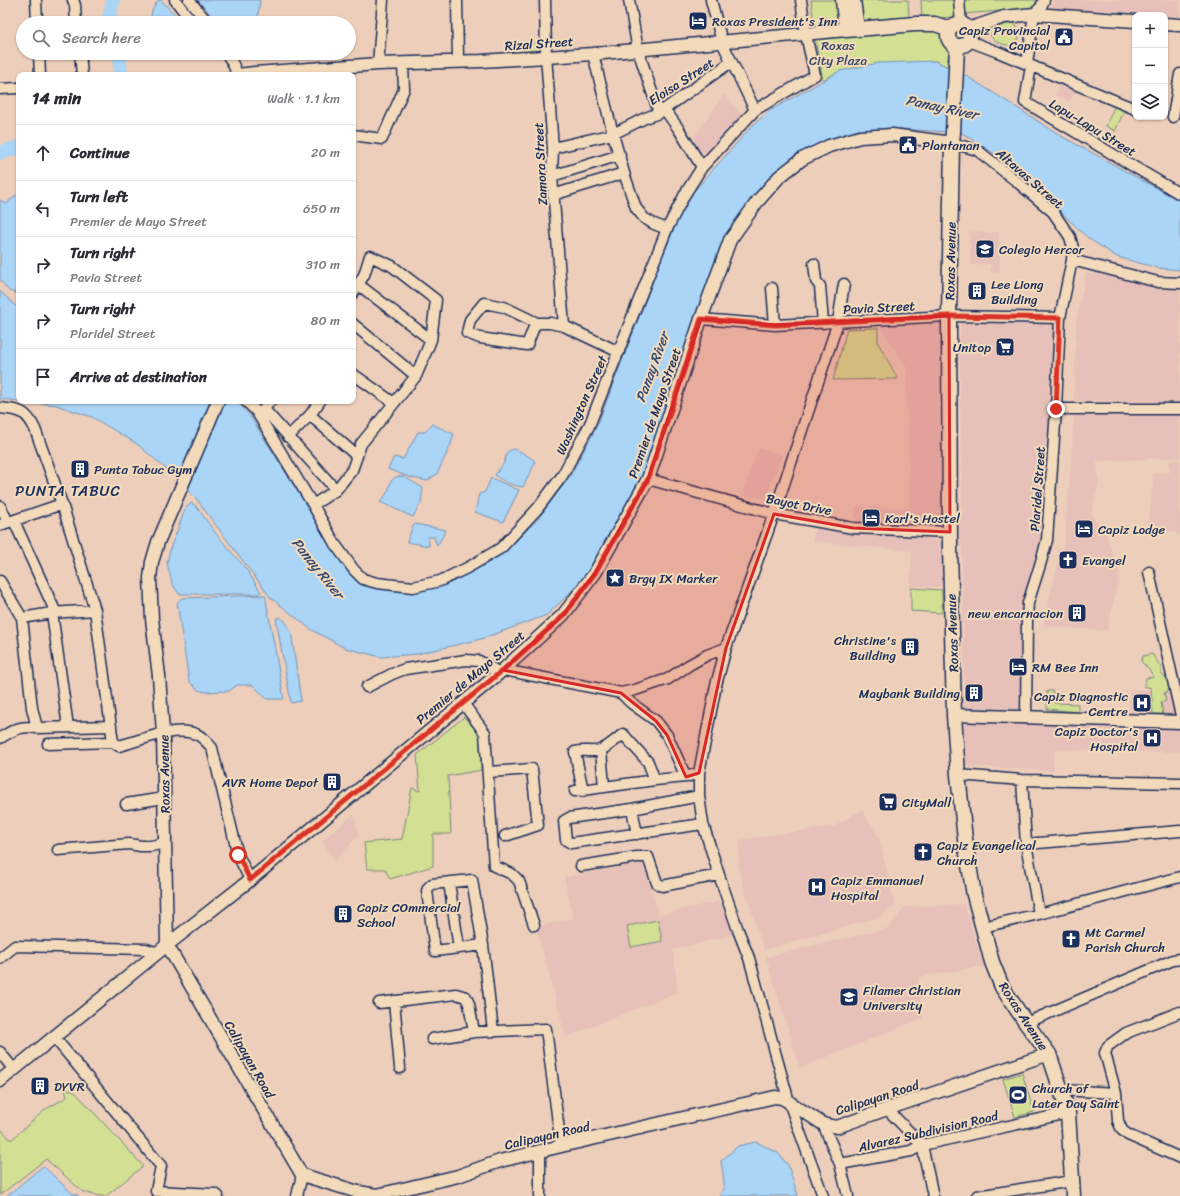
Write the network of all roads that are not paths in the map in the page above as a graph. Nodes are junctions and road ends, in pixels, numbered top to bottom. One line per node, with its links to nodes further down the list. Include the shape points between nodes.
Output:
1 (36, 0): 16 (street)
2 (73, 0): 17 (street)
3 (175, 0): 18 (street)
4 (190, 0): 19 (street)
5 (383, 0): 35 (street)
6 (457, 0): 33 (street)
7 (544, 0): 29 (street, Zamora Street)
8 (629, 0): 27 (street)
9 (711, 0): 26 (street)
10 (801, 0): 24 (street)
11 (843, 0): 23 (highway)
12 (853, 0): 23 (highway)
13 (959, 0): 25 (street)
14 (1044, 0): 15 (street)
15 (1034, 14): 20 (main road); 25 (main road, via 1004,17); 37 (street)
16 (37, 16)
17 (76, 16)
18 (188, 16)
19 (203, 16)
20 (1132, 22)
21 (1168, 24): 22 (main road)
22 (1180, 25)
23 (852, 30): 24 (main road, Rizal Street); 25 (highway, via 935,24)
24 (806, 34): 26 (main road, Rizal Street); 46 (street, Washington Street, via 815,75)
25 (961, 34): 37 (street); 51 (highway, Roxas Avenue)
26 (722, 42): 27 (main road, Rizal Street); 34 (street)
27 (638, 50): 28 (main road, Rizal Street); 47 (street)
28 (593, 54): 29 (main road, Rizal Street); 49 (street)
29 (546, 56): 33 (main road, Rizal Street); 52 (street, Zamora Street)
30 (39, 60): 38 (street)
31 (81, 60): 39 (street)
32 (231, 60): 40 (street)
33 (458, 62): 36 (main road, Rizal Street)
34 (732, 62): 46 (street); 47 (street, Eloisa Street)
35 (378, 64): 36 (main road, Rizal Street); 41 (main road, Rizal Street)
36 (403, 64): 50 (street, via 404,89 382,139)
37 (1029, 65): 45 (street); 57 (street, Lapu-Lapu Street, via 1025,102)
38 (40, 72)
39 (82, 72)
40 (236, 72)
41 (275, 72)
42 (1180, 74): 48 (street)
43 (16, 88): 44 (street)
44 (0, 89)
45 (1132, 108)
46 (755, 110): 54 (street, Washington Street)
47 (662, 111): 49 (street, Eloisa Street); 54 (street, via 678,128)
48 (1173, 117)
49 (613, 134): 52 (street, Eloisa Street); 53 (street)
50 (356, 135)
51 (953, 138): 60 (street, Altavas Street, via 977,150 1053,212 1070,237 1073,248); 67 (highway, Roxas Avenue); 69 (main road, Premier de Mayo Street, via 892,135 860,137 829,146 802,159 779,177 757,202 730,240)
52 (553, 148): 56 (street, Zamora Street)
53 (620, 155): 55 (street); 56 (street)
54 (702, 167): 59 (street, Washington Street)
55 (624, 173): 58 (street); 59 (street, via 636,208 644,218)
56 (552, 176): 58 (street, Zamora Street)
57 (1180, 194)
58 (553, 195): 75 (street, Zamora Street)
59 (667, 230): 77 (street, Washington Street)
60 (1072, 260): 62 (street, via 1158,282); 68 (street, Plaridel Street)
61 (814, 264): 72 (street, via 816,281 820,286)
62 (1180, 283)
63 (359, 284): 66 (street); 76 (street); 76 (street, via 370,256 403,274 436,300)
64 (844, 284): 70 (street)
65 (772, 288): 73 (street)
66 (356, 289)
67 (949, 316): 68 (street, Pavia Street); 70 (street, Pavia Street); 98 (highway, Roxas Avenue)
68 (1060, 318): 86 (street, Plaridel Street)
69 (701, 319): 73 (street, Pavia Street); 91 (main road, Premier de Mayo Street)
70 (838, 322): 72 (street, Pavia Street); 96 (street)
71 (537, 323): 71 (street, via 527,344 480,338 467,333 470,320 484,303 504,306); 75 (street)
72 (823, 323): 73 (street, Pavia Street)
73 (775, 325)
74 (356, 326): 79 (street)
75 (564, 326): 77 (street)
76 (431, 340): 79 (street)
77 (619, 352): 94 (street, Washington Street, via 589,426 562,476 538,508 501,548 469,567 440,581 413,587 363,579 335,544)
78 (356, 376): 80 (street)
79 (416, 376): 80 (street)
80 (394, 403): 90 (street, via 361,444)
81 (217, 404): 116 (main road, Roxas Avenue, via 158,542 152,562 152,619)
82 (249, 404): 94 (street, Washington Street, via 256,411)
83 (268, 404): 89 (street, via 264,409)
84 (318, 404): 88 (street)
85 (0, 408): 93 (street, via 21,411 30,419)
86 (1056, 409): 87 (street); 111 (street, Plaridel Street, via 1046,540 1028,603)
87 (1180, 409)
88 (310, 415): 89 (street); 90 (street)
89 (288, 437): 92 (street)
90 (357, 456): 92 (street, via 352,470)
91 (648, 479): 96 (street, Bayot Drive); 105 (main road, Premier de Mayo Street, via 595,573 564,615)
92 (336, 490): 94 (street)
93 (62, 504): 97 (street); 101 (street)
94 (313, 505)
95 (0, 506): 97 (street)
96 (774, 514): 98 (street, Bayot Drive, via 853,528); 104 (street)
97 (7, 523): 102 (street)
98 (950, 532): 110 (highway, Roxas Avenue)
99 (1149, 572): 109 (street)
100 (0, 581): 103 (street)
101 (95, 610): 102 (street); 113 (street)
102 (54, 613): 103 (street); 114 (street)
103 (22, 618): 115 (street, via 32,708)
104 (726, 648): 107 (street, via 689,664 668,679); 122 (street)
105 (501, 671): 106 (street, via 479,661 466,660 405,669); 107 (street); 108 (main road, Premier de Mayo Street)
106 (367, 687)
107 (620, 693): 124 (street, via 656,722 667,735)
108 (463, 703): 121 (street, via 485,733); 143 (main road, Premier de Mayo Street)
109 (1180, 712)
110 (954, 715): 111 (main road); 123 (highway, Roxas Avenue)
111 (1026, 718): 112 (main road)
112 (1180, 722)
113 (110, 726): 114 (street); 118 (street)
114 (68, 727): 115 (street)
115 (37, 728): 117 (street, via 18,728)
116 (163, 733): 118 (street, via 119,746); 130 (main road, Roxas Avenue); 143 (street, via 195,734 212,748 238,855)
117 (0, 738)
118 (113, 742): 119 (street)
119 (48, 744)
120 (601, 750): 125 (street, via 624,734 648,762); 128 (street); 128 (street, via 575,752 579,791)
121 (488, 772): 136 (street, via 532,769 538,825); 146 (street, via 494,866 512,874 519,881)
122 (699, 773): 124 (street); 129 (street)
123 (958, 774): 126 (street); 147 (highway, Roxas Avenue, via 966,848)
124 (686, 777): 125 (street)
125 (655, 780): 128 (street)
126 (1022, 780): 127 (street); 138 (street)
127 (1180, 784)
128 (604, 787)
129 (699, 796): 132 (street); 133 (street)
130 (164, 798): 131 (street); 137 (main road, Roxas Avenue)
131 (126, 804)
132 (632, 809): 135 (street); 135 (street, via 569,818 564,821 566,840 571,843)
133 (703, 824): 135 (street); 141 (street)
134 (1180, 831): 138 (street)
135 (637, 834)
136 (505, 836)
137 (165, 843): 139 (street, via 151,846 129,844); 148 (main road, Roxas Avenue)
138 (1026, 844): 145 (street)
139 (58, 850)
140 (581, 866): 141 (street, via 648,857 657,883 662,886)
141 (719, 875): 169 (street, via 749,958)
142 (1180, 877): 145 (street)
143 (250, 880): 148 (main road, Premier de Mayo Street)
144 (449, 883): 149 (street, via 472,880); 150 (street); 150 (street, via 432,884 427,891 434,951)
145 (1039, 914): 147 (street)
146 (534, 925)
147 (982, 927): 157 (highway, Roxas Avenue, via 1002,986)
148 (167, 945): 151 (main road); 178 (main road, Calipayan Road)
149 (483, 945): 150 (street); 158 (street)
150 (459, 948)
151 (158, 953): 152 (street, via 146,949 16,946); 160 (main road)
152 (0, 958)
153 (1180, 959): 157 (street)
154 (394, 1001): 155 (street); 159 (street, via 456,994 466,997); 164 (street)
155 (379, 1003)
156 (1180, 1012): 168 (street, via 1126,1033 1108,1046 1105,1053)
157 (1026, 1023): 163 (highway, Roxas Avenue)
158 (493, 1031): 159 (street); 173 (street, via 546,1029)
159 (474, 1032): 161 (street)
160 (54, 1037): 165 (main road); 180 (street, via 161,1166 156,1191)
161 (432, 1039)
162 (0, 1052): 165 (street)
163 (1049, 1054): 167 (highway, Roxas Avenue); 170 (main road, Calipayan Road)
164 (400, 1068)
165 (14, 1070): 166 (main road)
166 (0, 1081)
167 (1061, 1090): 168 (street); 171 (highway, Roxas Avenue)
168 (1116, 1093): 176 (street, via 1118,1121 1122,1130)
169 (789, 1102): 172 (main road, Calipayan Road); 173 (main road, Calipayan Road, via 775,1097); 183 (street)
170 (887, 1109): 172 (main road, Calipayan Road, via 837,1127); 174 (street)
171 (1068, 1113): 174 (street, Alvarez Subdivision Road); 179 (highway, Roxas Avenue)
172 (823, 1124): 177 (street)
173 (561, 1146): 175 (main road, Calipayan Road)
174 (922, 1146): 177 (street, Alvarez Subdivision Road, via 910,1151); 185 (street)
175 (540, 1152): 178 (main road, Calipayan Road, via 500,1161 458,1176 377,1195); 182 (street)
176 (1180, 1158)
177 (840, 1164): 184 (street)
178 (302, 1175): 181 (street)
179 (1072, 1181): 186 (street); 187 (highway, Roxas Avenue)
180 (218, 1196)
181 (297, 1196)
182 (540, 1196)
183 (823, 1196)
184 (848, 1196)
185 (933, 1196)
186 (977, 1196)
187 (1073, 1196)

